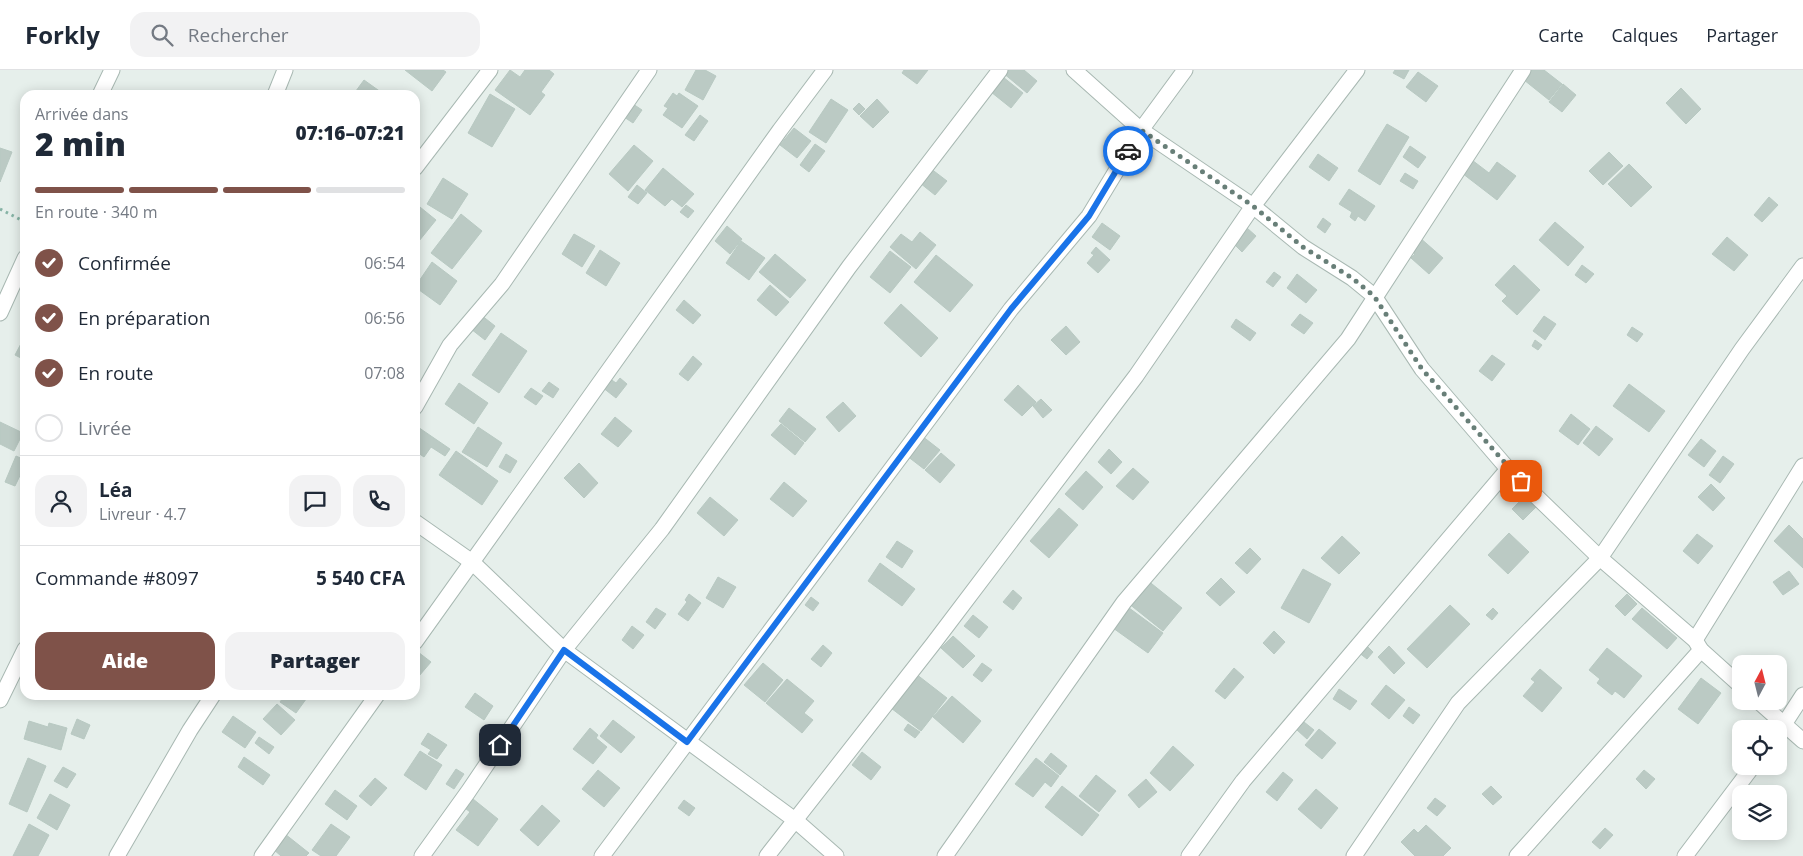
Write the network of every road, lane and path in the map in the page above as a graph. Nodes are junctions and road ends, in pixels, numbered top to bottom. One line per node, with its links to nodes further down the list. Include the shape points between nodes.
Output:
1 (112, 70): 11 (street)
2 (286, 70): 12 (street)
3 (490, 70): 14 (street)
4 (649, 70): 22 (street, via 502,284 450,345)
5 (825, 70): 27 (street)
6 (1000, 70): 30 (street, via 849,267 662,529)
7 (1074, 70): 13 (street)
8 (1186, 70): 13 (street)
9 (1357, 70): 15 (street)
10 (1523, 70): 20 (street)
11 (102, 90)
12 (277, 90)
13 (1141, 130): 15 (street); 42 (street, via 1089,216 1011,309)
14 (420, 161)
15 (1253, 206): 20 (street, via 1303,247); 44 (street, via 1130,384)
16 (0, 210): 17 (path)
17 (20, 220)
18 (1803, 266): 26 (street, via 1742,349)
19 (20, 269): 21 (street)
20 (1374, 296): 24 (street, via 1422,369); 51 (street, via 1348,339 1124,602)
21 (0, 313)
22 (420, 398)
23 (1803, 466): 29 (street)
24 (1508, 469): 26 (street); 52 (street, via 1243,781)
25 (420, 526): 27 (street)
26 (1600, 558): 29 (street); 53 (street, via 1458,703)
27 (472, 562): 28 (street); 30 (street)
28 (420, 635)
29 (1698, 645): 32 (street); 54 (street)
30 (564, 650): 42 (street); 47 (street)
31 (20, 659): 34 (street)
32 (1732, 677)
33 (1803, 695): 39 (street)
34 (0, 700)
35 (210, 700): 45 (street)
36 (373, 700): 46 (street)
37 (1765, 710): 38 (street)
38 (1774, 720)
39 (1787, 720)
40 (1787, 732): 41 (street)
41 (1803, 741)
42 (687, 742): 44 (street); 48 (street)
43 (1746, 775): 55 (street)
44 (795, 820): 49 (street); 50 (street)
45 (117, 856)
46 (262, 856)
47 (422, 856)
48 (602, 856)
49 (767, 856)
50 (836, 856)
51 (945, 856)
52 (1189, 856)
53 (1354, 856)
54 (1517, 856)
55 (1685, 856)

